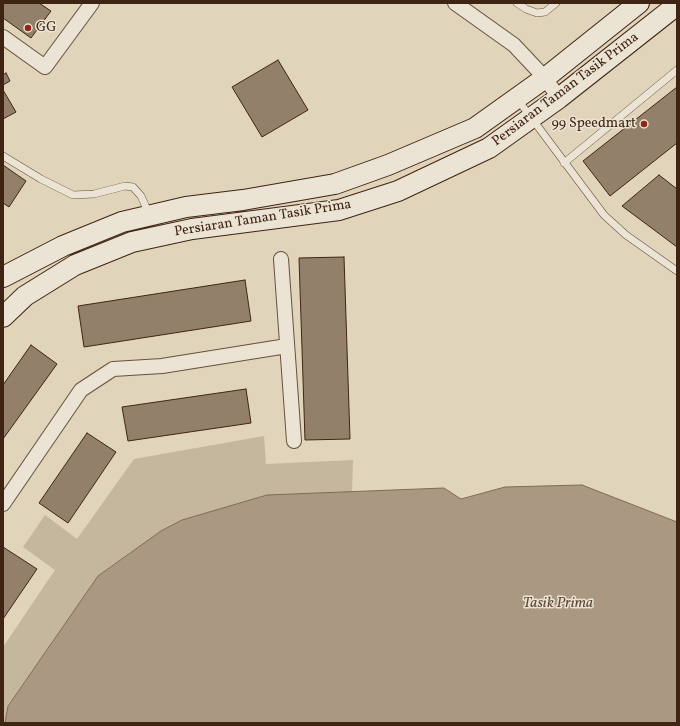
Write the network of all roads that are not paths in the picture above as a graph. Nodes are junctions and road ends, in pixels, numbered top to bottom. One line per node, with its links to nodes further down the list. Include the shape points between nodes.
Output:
1 (92, 3): 7 (street, via 45,67)
2 (455, 3): 9 (street, via 514,45)
3 (517, 3): 4 (lane, via 537,13 545,12)
4 (556, 3)
5 (639, 3): 9 (main road, Persiaran Taman Tasik Prima)
6 (677, 5): 10 (main road, Persiaran Taman Tasik Prima)
7 (3, 37)
8 (677, 70): 14 (lane)
9 (546, 78): 10 (street); 11 (main road, Persiaran Taman Tasik Prima)
10 (559, 98): 12 (main road, Persiaran Taman Tasik Prima)
11 (516, 99): 12 (lane); 15 (main road, Persiaran Taman Tasik Prima, via 475,128 388,166 335,184 186,207)
12 (530, 118): 14 (lane); 19 (main road, Persiaran Taman Tasik Prima, via 489,148 398,191 339,210 192,229 132,242 75,265 25,296)
13 (3, 156): 15 (lane, via 73,195 94,194 125,186 133,187 141,196)
14 (564, 163): 17 (lane, via 604,215 626,235)
15 (150, 216): 18 (main road, Persiaran Taman Tasik Prima, via 122,222 63,246)
16 (281, 259): 20 (street)
17 (677, 271)
18 (3, 277)
19 (3, 317)
20 (287, 346): 21 (street); 22 (street, via 162,366 113,369 81,390)
21 (294, 441)
22 (3, 504)

